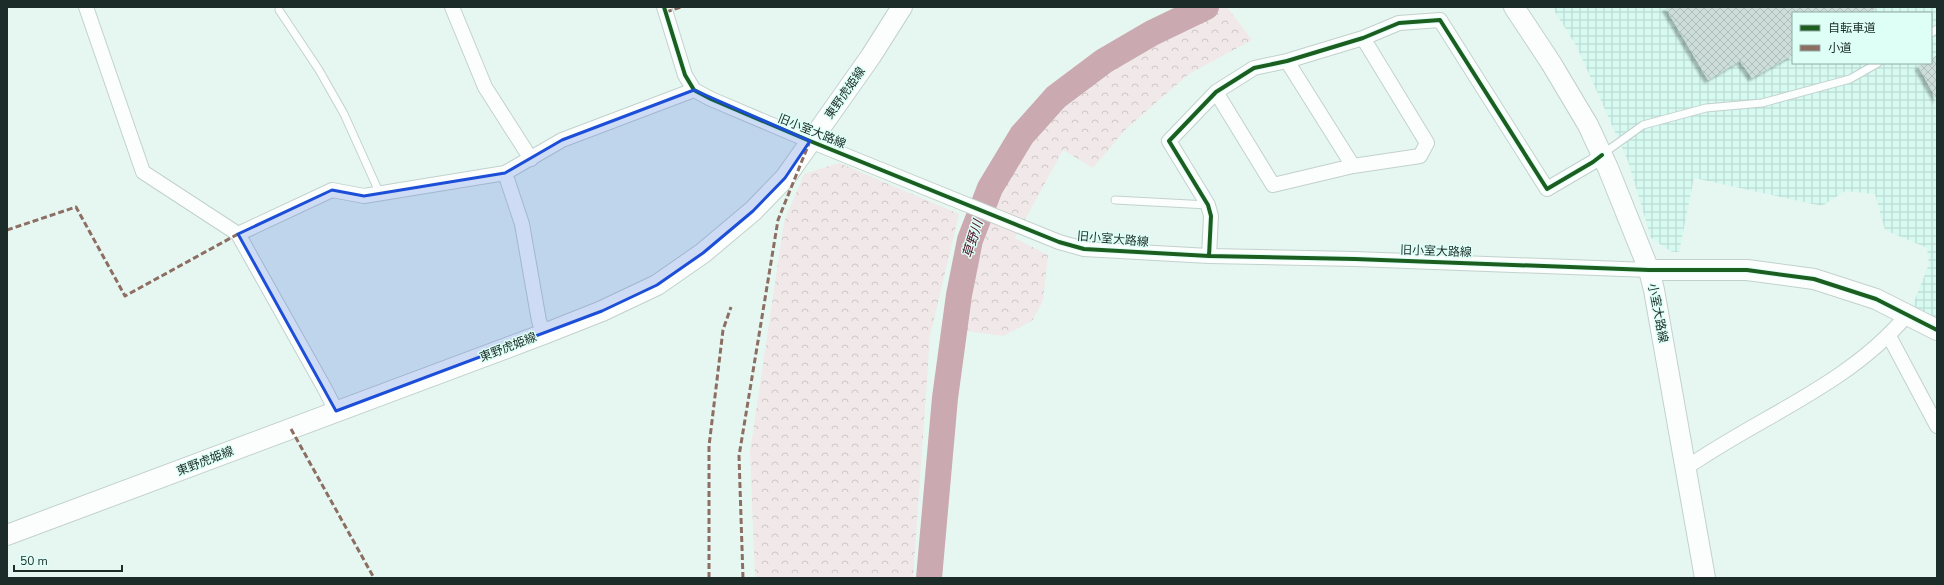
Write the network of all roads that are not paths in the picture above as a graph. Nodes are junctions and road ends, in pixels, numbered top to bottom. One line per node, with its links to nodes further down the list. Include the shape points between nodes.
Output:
1 (86, 7): 20 (street, via 143,172)
2 (452, 7): 14 (street, via 485,87)
3 (664, 7): 10 (street, via 684,75)
4 (902, 7): 12 (main road, 東野虎姫線)
5 (1514, 7): 13 (main road, 小室大路線, via 1588,124)
6 (279, 10): 17 (lane, via 319,70 344,114)
7 (1363, 38): 8 (street); 13 (street, via 1399,23 1440,20 1547,189); 15 (street, via 1427,143 1420,156)
8 (1287, 61): 11 (street, via 1254,68); 15 (street)
9 (1876, 64): 13 (lane, via 1850,79 1762,103 1706,108 1643,125)
10 (694, 90): 12 (street, 旧小室大路線); 14 (street, via 562,140)
11 (1216, 92): 15 (street, via 1273,185); 19 (street, via 1169,141)
12 (810, 142): 21 (street, 旧小室大路線, via 1059,242 1084,249); 25 (main road, 東野虎姫線, via 785,178 753,211 703,253 657,285)
13 (1602, 155): 22 (main road, 小室大路線)
14 (531, 159): 16 (street)
15 (1354, 166)
16 (505, 173): 17 (street); 25 (street, via 522,224 539,321)
17 (380, 194): 20 (street, via 364,196 332,190)
18 (1115, 200): 19 (lane)
19 (1208, 205): 21 (street, via 1211,216)
20 (238, 234): 27 (street)
21 (1209, 256): 22 (street, 旧小室大路線)
22 (1649, 270): 23 (main road, via 1747,270 1814,280 1876,299); 29 (main road, 小室大路線)
23 (1906, 316): 24 (main road); 26 (street)
24 (1937, 330)
25 (544, 334): 27 (main road, 東野虎姫線)
26 (1889, 336): 28 (street); 29 (street, via 1837,377)
27 (336, 411): 30 (main road, 東野虎姫線)
28 (1937, 426)
29 (1686, 468): 31 (main road, 小室大路線)
30 (7, 535)
31 (1705, 578)

